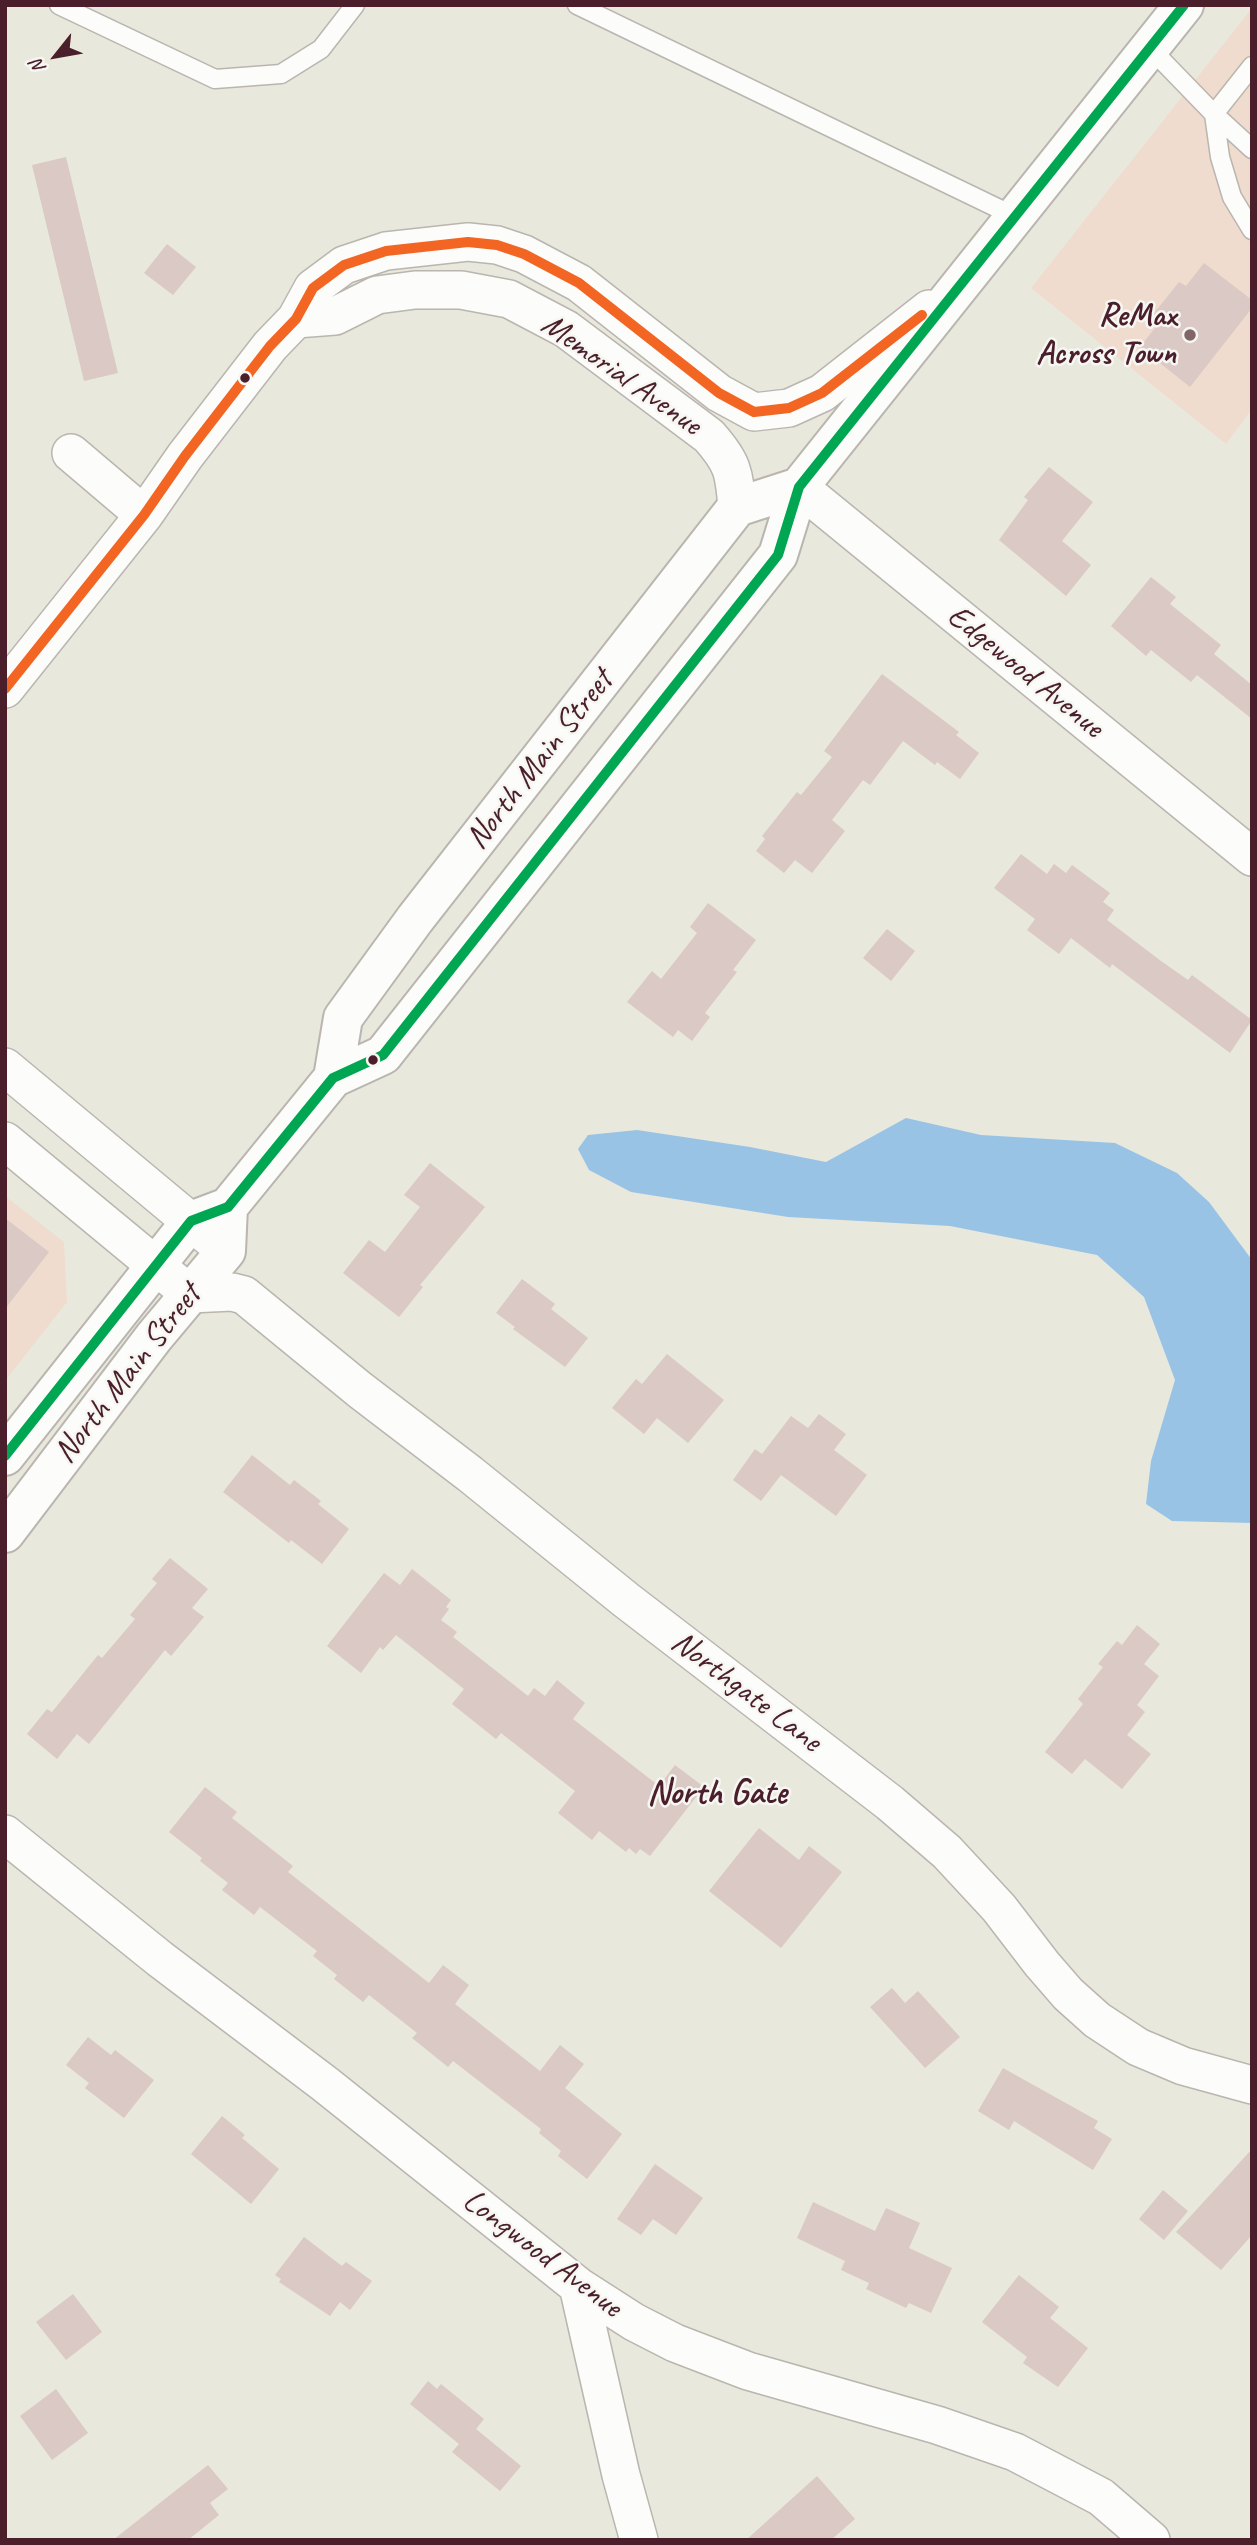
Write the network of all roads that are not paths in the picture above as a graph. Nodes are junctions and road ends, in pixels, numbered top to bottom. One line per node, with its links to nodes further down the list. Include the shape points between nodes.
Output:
1 (59, 5): 2 (lane, via 215,79 281,74 321,49)
2 (355, 5)
3 (578, 5): 9 (lane)
4 (1184, 5): 5 (main road, North Main Street)
5 (1150, 48): 7 (lane); 9 (main road, North Main Street)
6 (1252, 66): 7 (lane)
7 (1213, 114): 8 (lane); 10 (lane, via 1232,197)
8 (1252, 149)
9 (1016, 218): 11 (main road, North Main Street)
10 (1252, 230)
11 (963, 281): 12 (street, Memorial Avenue, via 822,393 789,408 754,412 719,393 579,283 524,254 497,246 468,242 386,251 344,265 313,288); 14 (main road, North Main Street)
12 (296, 319): 15 (street, Memorial Avenue, via 335,316 377,295 415,290 461,290 509,299 566,329 709,436 726,456 734,475); 16 (street, Memorial Avenue, via 243,379)
13 (71, 453): 16 (street)
14 (799, 486): 15 (main road); 18 (street, Edgewood Avenue); 20 (main road, North Main Street, via 778,555 383,1055)
15 (737, 507): 20 (main road, North Main Street, via 343,1017)
16 (144, 514): 17 (street, Memorial Avenue)
17 (5, 688)
18 (1252, 858)
19 (5, 1067): 23 (street)
20 (333, 1078): 22 (main road, North Main Street)
21 (5, 1141): 25 (street)
22 (228, 1207): 23 (main road, North Main Street); 24 (main road, North Main Street)
23 (191, 1221): 24 (street); 25 (main road, North Main Street)
24 (226, 1251): 26 (street); 27 (main road, North Main Street)
25 (155, 1265): 27 (street); 28 (main road, North Main Street)
26 (232, 1292): 27 (street); 31 (street, Northgate Lane, via 244,1295 626,1600 890,1802 947,1852 1068,1994 1097,2020 1138,2046 1184,2066)
27 (190, 1294): 29 (main road, North Main Street)
28 (5, 1455)
29 (5, 1534)
30 (5, 1834): 32 (street, Longwood Avenue)
31 (1252, 2085)
32 (578, 2286): 33 (street); 34 (street, Longwood Avenue, via 634,2322 724,2362 1016,2452 1101,2497)
33 (639, 2540)
34 (1151, 2540)

